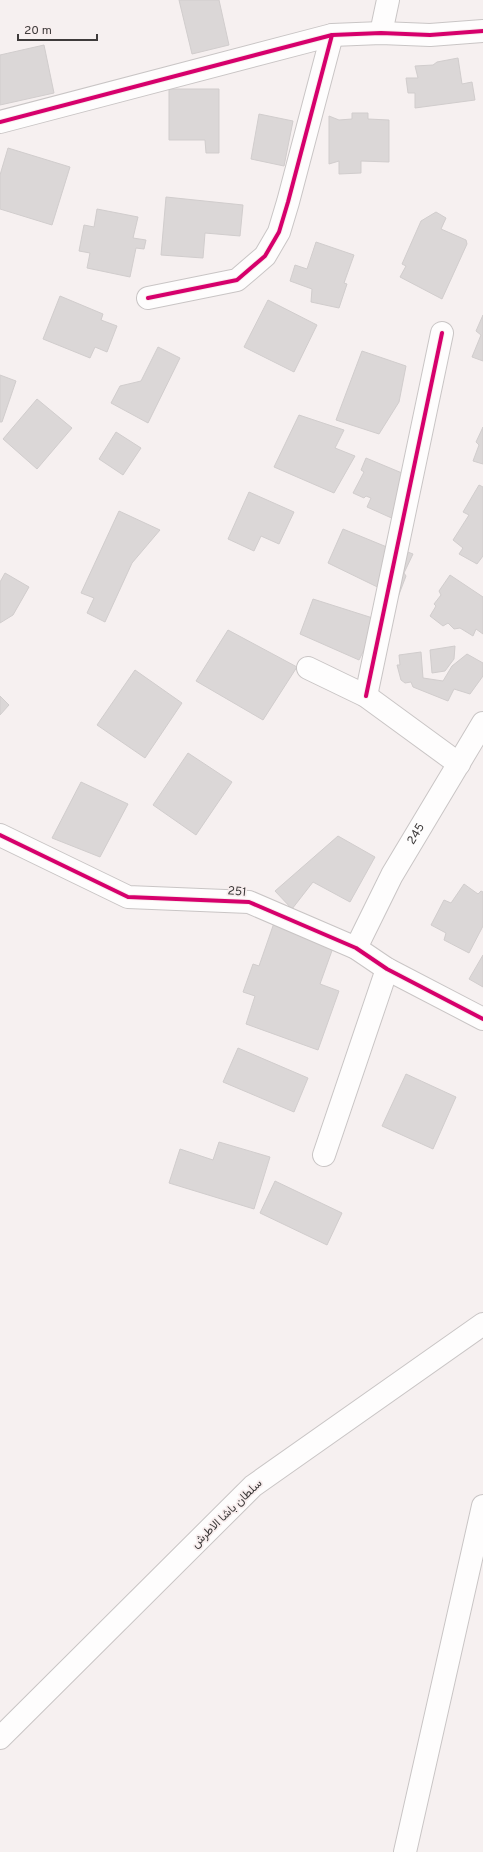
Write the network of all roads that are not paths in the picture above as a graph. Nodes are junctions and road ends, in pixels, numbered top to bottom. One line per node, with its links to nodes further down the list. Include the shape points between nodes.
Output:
1 (388, 0): 3 (street)
2 (483, 31): 3 (street, via 430,36)
3 (381, 33): 4 (street)
4 (332, 35): 5 (street); 6 (street, via 279,232 265,256 237,280)
5 (0, 122)
6 (148, 298)
7 (442, 333): 9 (street)
8 (308, 668): 9 (street)
9 (366, 696): 11 (street)
10 (483, 723): 11 (street, 245)
11 (459, 764): 13 (street, 245, via 392,875)
12 (0, 835): 13 (street, 251, via 128,897 249,902)
13 (356, 948): 14 (street, 251)
14 (387, 969): 15 (street, 251); 16 (street)
15 (483, 1019)
16 (324, 1155)
17 (483, 1324): 19 (street, سلطان باشا الاطرش, via 254,1486)
18 (483, 1506): 20 (street)
19 (0, 1738)
20 (405, 1852)

